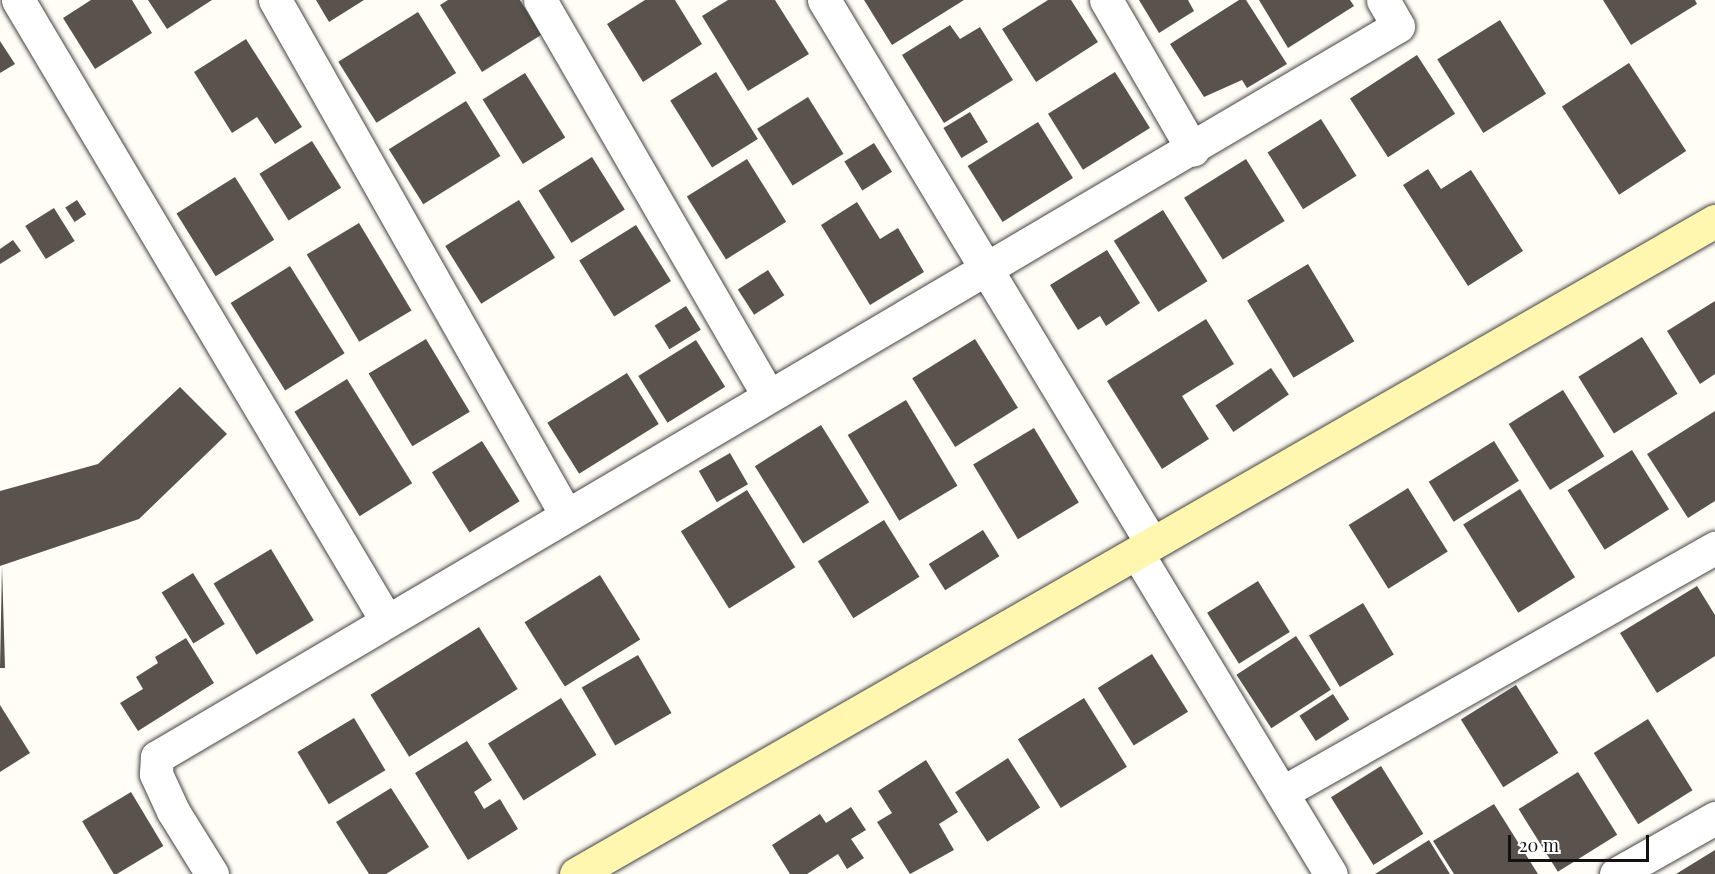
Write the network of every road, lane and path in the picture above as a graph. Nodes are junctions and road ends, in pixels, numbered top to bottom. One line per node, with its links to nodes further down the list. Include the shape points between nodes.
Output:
1 (18, 0): 14 (street)
2 (275, 0): 11 (street)
3 (540, 0): 10 (street)
4 (824, 0): 9 (street)
5 (1106, 0): 7 (street)
6 (1383, 0): 7 (street, via 1398,26)
7 (1193, 150): 9 (street)
8 (1715, 221): 12 (street)
9 (986, 272): 10 (street); 12 (street)
10 (768, 395): 11 (street)
11 (565, 513): 14 (street)
12 (1144, 548): 15 (street); 18 (street)
13 (1715, 548): 15 (street)
14 (385, 618): 17 (street, via 157,757 156,774 173,811)
15 (1285, 791): 19 (street)
16 (1715, 818): 20 (street)
17 (212, 874)
18 (576, 874)
19 (1331, 874)
20 (1616, 874)

